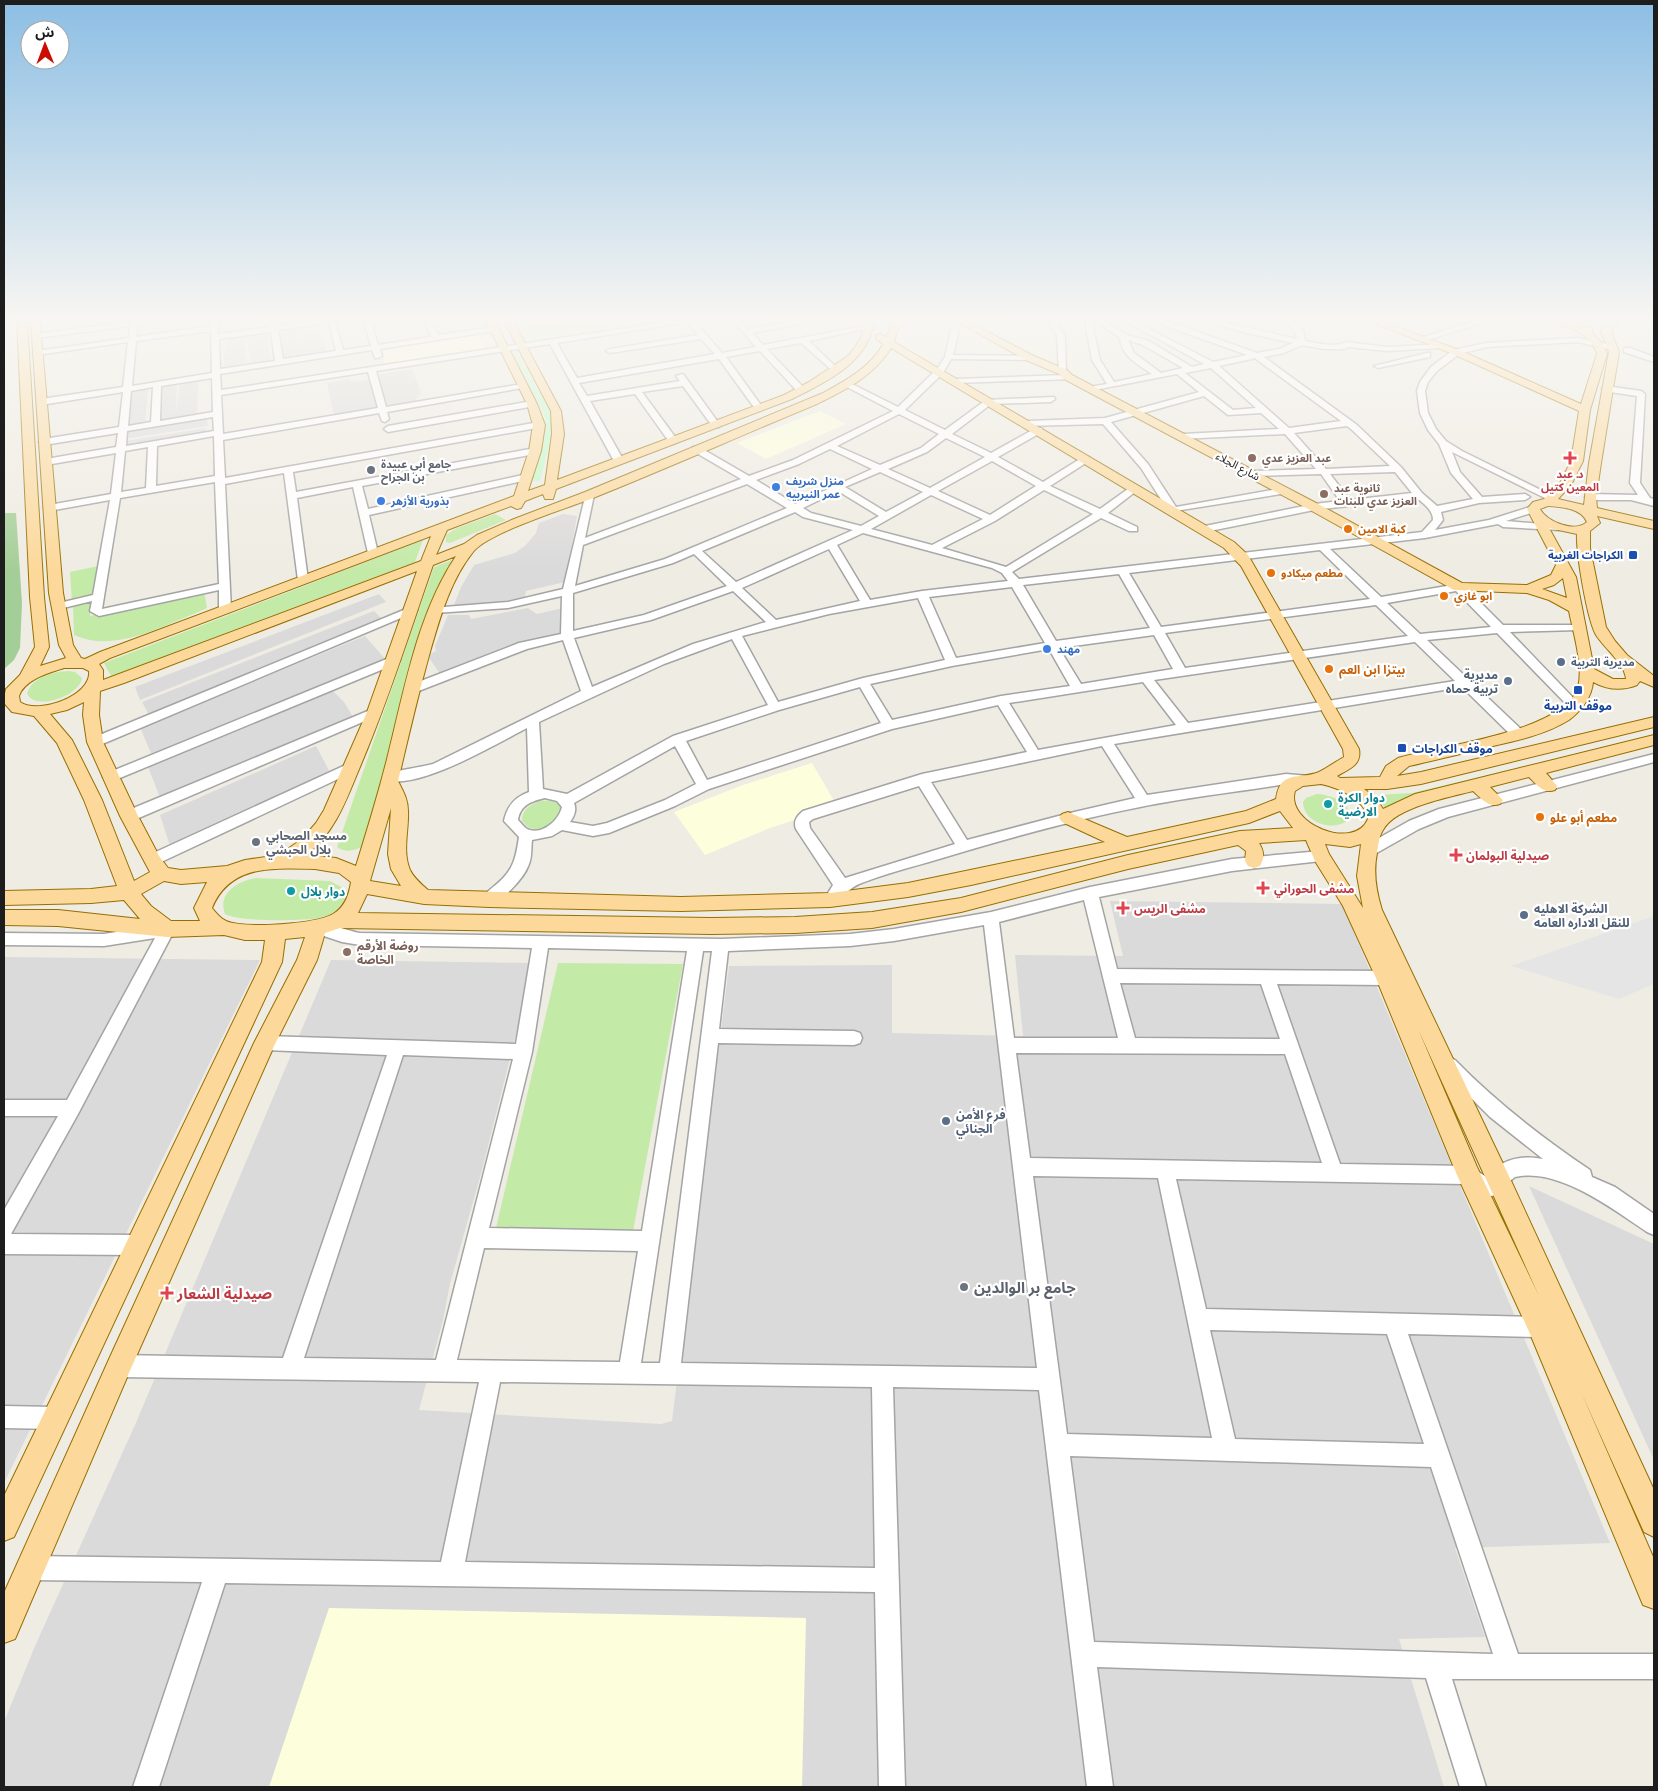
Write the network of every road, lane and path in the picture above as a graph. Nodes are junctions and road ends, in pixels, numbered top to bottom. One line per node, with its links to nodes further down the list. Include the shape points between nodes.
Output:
1 (532, 404): 43 (main road)
2 (27, 405): 157 (main road, via 42,647)
3 (41, 405): 52 (main road)
4 (125, 405): 46 (street)
5 (156, 405): 42 (street)
6 (217, 405): 39 (street)
7 (381, 405): 34 (street)
8 (414, 405): 34 (street)
9 (530, 405): 59 (street)
10 (553, 405): 75 (main road, via 558,423)
11 (587, 405): 62 (street)
12 (648, 405): 51 (street)
13 (701, 405): 44 (street)
14 (756, 405): 33 (street)
15 (767, 405): 33 (main road)
16 (807, 405): 57 (main road)
17 (886, 405): 37 (street)
18 (906, 405): 37 (street)
19 (986, 405): 49 (street)
20 (994, 405): 45 (main road)
21 (1048, 405): 45 (street)
22 (1065, 405): 40 (street)
23 (1122, 405): 38 (main road, شارع الجلاء)
24 (1164, 405): 38 (street)
25 (1220, 405): 35 (street, via 1231,413)
26 (1258, 405): 35 (street)
27 (1323, 405): 41 (street)
28 (1424, 405): 53 (street, via 1427,422)
29 (1573, 405): 36 (main road)
30 (1587, 405): 36 (main road)
31 (1604, 405): 101 (main road)
32 (1644, 405): 88 (street, via 1635,483)
33 (759, 408): 44 (main road)
34 (383, 410): 48 (street); 59 (street)
35 (1264, 410): 47 (street)
36 (1585, 410): 94 (main road, via 1577,461 1565,485)
37 (899, 411): 49 (street); 55 (street)
38 (1137, 412): 40 (street); 50 (main road, شارع الجلاء)
39 (217, 414): 42 (street); 48 (street)
40 (1105, 421): 95 (street, via 1145,466)
41 (1348, 423): 47 (street); 64 (street)
42 (155, 424): 46 (street)
43 (539, 425): 58 (main road); 59 (street)
44 (716, 425): 51 (main road)
45 (1034, 427): 60 (street); 61 (main road)
46 (123, 429): 52 (street); 56 (street)
47 (1287, 431): 50 (street); 67 (street)
48 (218, 435): 54 (street); 71 (street)
49 (946, 435): 60 (street); 66 (street, via 924,450)
50 (1183, 437): 68 (main road, شارع الجلاء)
51 (677, 440): 57 (main road); 62 (main road)
52 (44, 442): 63 (main road)
53 (1443, 443): 70 (street); 87 (street, via 1456,473)
54 (153, 444): 56 (street); 78 (street)
55 (830, 446): 66 (street); 72 (street)
56 (121, 449): 63 (street); 83 (street)
57 (696, 449): 72 (street); 81 (main road)
58 (534, 451): 59 (street); 69 (main road)
59 (395, 452): 65 (street); 73 (street)
60 (992, 457): 74 (street); 80 (street)
61 (1086, 459): 74 (street); 77 (main road)
62 (619, 461): 75 (main road)
63 (46, 462): 91 (main road)
64 (1398, 469): 67 (street); 82 (street)
65 (288, 470): 71 (street); 84 (street)
66 (880, 470): 76 (street); 80 (street)
67 (1324, 472): 68 (street); 89 (street)
68 (1253, 474): 79 (main road, شارع الجلاء)
69 (527, 477): 86 (main road); 98 (street)
70 (1507, 477): 85 (street); 94 (street)
71 (220, 480): 78 (street); 127 (street)
72 (748, 480): 92 (street); 113 (street)
73 (357, 484): 84 (street); 98 (street)
74 (1043, 486): 99 (street); 102 (street)
75 (551, 487): 86 (main road); 93 (main road)
76 (838, 487): 92 (street); 100 (street)
77 (1135, 488): 95 (main road); 99 (street)
78 (150, 490): 83 (street)
79 (1284, 491): 90 (main road, شارع الجلاء); 95 (street)
80 (928, 492): 100 (street); 102 (street)
81 (588, 495): 93 (main road); 97 (street)
82 (1419, 495): 89 (street); 96 (street)
83 (116, 496): 91 (street); 133 (street)
84 (291, 496): 125 (street)
85 (1525, 497): 87 (street); 94 (street)
86 (520, 499): 103 (main road); 106 (main road)
87 (1479, 500): 96 (street)
88 (1650, 501): 101 (street)
89 (1347, 503): 90 (street)
90 (1314, 506): 108 (street); 112 (main road, شارع الجلاء)
91 (50, 508): 136 (main road)
92 (796, 508): 109 (street, via 807,515); 118 (street)
93 (550, 509): 97 (main road, via 577,506); 103 (main road)
94 (1541, 509): 101 (main road, via 1574,506); 101 (main road, via 1547,523 1563,529); 104 (street); 104 (street); 122 (main road)
95 (1173, 510): 108 (main road)
96 (1435, 510): 111 (street, via 1438,520)
97 (586, 512): 113 (street)
98 (364, 513): 119 (street)
99 (1100, 514): 107 (street); 123 (street)
100 (886, 516): 109 (street)
101 (1589, 516): 105 (main road); 110 (main road, via 1607,528); 154 (main road, via 1583,548 1599,627 1611,647)
102 (991, 519): 117 (street)
103 (516, 523): 115 (main road)
104 (1491, 523): 111 (street)
105 (1654, 525)
106 (442, 528): 119 (main road); 121 (main road)
107 (1133, 529)
108 (1204, 529): 120 (main road)
109 (862, 530): 114 (street); 117 (street)
110 (1654, 532)
111 (1425, 535): 112 (street)
112 (1377, 542): 116 (street); 129 (main road, شارع الجلاء)
113 (580, 543): 131 (street)
114 (832, 545): 128 (street); 135 (street)
115 (469, 547): 121 (main road); 140 (main road)
116 (1324, 548): 120 (street); 134 (street)
117 (933, 549): 123 (street)
118 (695, 550): 128 (street); 131 (street)
119 (373, 553): 125 (main road)
120 (1243, 558): 124 (street); 141 (main road)
121 (427, 563): 139 (main road); 162 (main road)
122 (1563, 565): 130 (main road, via 1556,578); 137 (main road)
123 (1006, 571): 126 (street)
124 (1123, 571): 126 (street); 145 (street)
125 (303, 580): 138 (main road)
126 (1015, 582): 132 (street); 149 (street)
127 (224, 586): 133 (street, via 100,613 96,611); 138 (street)
128 (734, 587): 142 (street); 147 (street, via 647,618)
129 (1459, 587): 130 (main road); 134 (street); 144 (street)
130 (1528, 589): 137 (main road, via 1554,597)
131 (568, 590): 140 (street, via 508,605); 147 (street)
132 (922, 594): 135 (street); 152 (street)
133 (97, 597): 136 (street)
134 (1379, 601): 141 (street); 148 (street)
135 (867, 603): 142 (street)
136 (58, 606): 153 (main road, via 66,645)
137 (1576, 609): 143 (main road)
138 (225, 610): 153 (main road)
139 (412, 610): 151 (main road); 180 (street)
140 (435, 610): 163 (main road)
141 (1276, 614): 145 (street); 150 (main road)
142 (774, 624): 146 (street)
143 (1579, 627): 144 (street); 155 (main road)
144 (1500, 629): 148 (street); 168 (street)
145 (1158, 631): 149 (street); 156 (street)
146 (735, 634): 165 (street); 169 (street)
147 (567, 635): 163 (street, via 523,646); 165 (street)
148 (1417, 638): 150 (street); 160 (street)
149 (1052, 645): 152 (street); 164 (street)
150 (1298, 656): 156 (street); 167 (main road)
151 (394, 660): 171 (main road); 185 (street)
152 (952, 662): 159 (street)
153 (81, 663): 157 (main road, via 51,666); 162 (main road, via 94,668 98,674)
154 (1631, 667): 155 (main road, via 1634,678 1621,685 1605,682); 161 (main road)
155 (1586, 670): 168 (main road, via 1587,683)
156 (1181, 672): 158 (street)
157 (27, 677): 170 (main road, via 12,692 11,700 21,710)
158 (1146, 678): 164 (street); 175 (street)
159 (863, 682): 169 (street); 174 (street)
160 (1464, 682): 167 (street); 176 (street)
161 (1654, 682)
162 (92, 688): 170 (main road, via 72,702); 180 (main road)
163 (412, 689): 186 (main road)
164 (1078, 689): 166 (street)
165 (588, 694): 172 (street)
166 (1001, 700): 174 (street); 181 (street)
167 (1327, 706): 175 (street); 188 (main road, via 1352,756 1345,765)
168 (1575, 706): 176 (main road, via 1552,723)
169 (775, 707): 177 (street)
170 (38, 711): 216 (main road, via 64,740 93,800)
171 (375, 712): 183 (main road); 199 (street)
172 (533, 721): 186 (street, via 438,766); 194 (street)
173 (1654, 722): 190 (main road, via 1461,769)
174 (889, 725): 192 (street)
175 (1185, 728): 179 (street)
176 (1518, 734): 190 (main road, via 1404,762 1394,767)
177 (678, 739): 192 (street); 196 (street)
178 (1654, 740): 184 (main road)
179 (1105, 741): 181 (street); 197 (street)
180 (95, 742): 185 (main road)
181 (1035, 755): 187 (street)
182 (1654, 758): 193 (street)
183 (350, 768): 210 (main road, via 322,828 308,844); 212 (street)
184 (1532, 770): 191 (main road); 193 (main road)
185 (110, 777): 199 (main road)
186 (391, 779): 214 (main road); 218 (main road, via 400,802 398,865 405,880)
187 (922, 779): 207 (street); 215 (street, via 803,819 803,829)
188 (1313, 779): 189 (main road); 197 (street, via 1286,779); 198 (main road, via 1295,782 1284,795)
189 (1342, 783): 190 (main road); 202 (main road, via 1366,798 1373,808)
190 (1387, 783)
191 (1476, 784): 195 (main road); 202 (main road, via 1415,800)
192 (704, 786): 201 (street, via 608,828 593,831)
193 (1549, 786): 195 (street)
194 (536, 795): 196 (street, via 553,794); 204 (street, via 520,802 511,814 514,826)
195 (1494, 800): 208 (street, via 1444,813 1414,825)
196 (566, 801): 201 (street, via 569,813)
197 (1144, 801): 200 (street)
198 (1284, 803): 203 (main road, via 1293,819); 206 (main road, via 1248,817)
199 (129, 816): 212 (main road)
200 (1068, 818): 206 (main road); 207 (street)
201 (561, 825): 204 (street, via 545,834)
202 (1375, 827): 203 (main road, via 1358,839 1343,841); 208 (main road)
203 (1312, 833): 205 (main road); 209 (main road)
204 (526, 834): 220 (street, via 522,864)
205 (1240, 838): 211 (main road, via 1256,851); 224 (main road, via 1128,862 960,905 872,920 711,926)
206 (1126, 844): 221 (main road, via 908,890)
207 (963, 845): 215 (street)
208 (1368, 851): 243 (main road, via 1366,885 1373,910)
209 (1321, 856): 211 (street); 234 (main road, via 1351,903)
210 (283, 862): 213 (main road, via 246,866); 214 (main road, via 336,865 354,872)
211 (1254, 862): 217 (street)
212 (157, 867): 213 (main road, via 182,877); 216 (main road)
213 (228, 873): 225 (main road, via 207,893 203,908 208,919)
214 (361, 883): 218 (main road); 224 (main road, via 350,908)
215 (842, 886): 221 (street)
216 (129, 892): 219 (main road); 226 (main road, via 144,911)
217 (1090, 893): 223 (street); 232 (street)
218 (424, 897): 220 (main road)
219 (4, 898)
220 (489, 900): 221 (main road, via 681,904)
221 (830, 900)
222 (4, 918): 226 (main road, via 58,918)
223 (992, 918): 231 (street, via 850,940); 238 (street)
224 (328, 924): 227 (main road); 229 (street, via 342,936 360,938); 237 (main road)
225 (223, 928): 226 (main road); 227 (main road)
226 (167, 929): 228 (street, via 104,940); 245 (street)
227 (276, 932): 257 (main road, via 272,962)
228 (4, 939)
229 (541, 942): 230 (street); 242 (street)
230 (696, 945): 231 (street); 255 (street)
231 (721, 945): 235 (street)
232 (1111, 976): 233 (street); 239 (street)
233 (1267, 977): 234 (street); 240 (street)
234 (1386, 978): 249 (main road)
235 (709, 1036): 236 (street); 266 (street)
236 (854, 1038)
237 (265, 1043): 241 (street); 261 (main road)
238 (1008, 1045): 239 (street); 246 (street)
239 (1128, 1046): 240 (street)
240 (1291, 1047): 248 (street)
241 (397, 1049): 242 (street); 262 (street)
242 (523, 1052): 254 (street)
243 (1442, 1057): 250 (main road); 251 (street, via 1504,1120)
244 (4, 1108): 245 (street)
245 (72, 1108): 253 (street)
246 (1023, 1167): 247 (street); 268 (street)
247 (1165, 1169): 248 (street); 258 (street)
248 (1334, 1172): 249 (street)
249 (1470, 1175): 250 (street, via 1485,1187 1497,1184); 260 (main road)
250 (1499, 1180): 251 (street, via 1510,1170 1534,1166 1557,1172); 274 (main road)
251 (1616, 1199): 252 (street)
252 (1654, 1225)
253 (4, 1228)
254 (476, 1238): 255 (street); 263 (street)
255 (650, 1241): 265 (street)
256 (4, 1244): 257 (street)
257 (136, 1245): 270 (main road)
258 (1198, 1319): 259 (street); 272 (street)
259 (1394, 1324): 260 (street); 273 (street)
260 (1540, 1327): 280 (main road)
261 (119, 1366): 262 (street); 276 (main road)
262 (290, 1368): 263 (street)
263 (444, 1370): 264 (street)
264 (492, 1371): 265 (street); 278 (street)
265 (629, 1374): 266 (street)
266 (669, 1374): 267 (street)
267 (882, 1376): 268 (street); 279 (street)
268 (1050, 1379): 271 (street)
269 (4, 1417): 270 (street)
270 (55, 1418): 275 (main road)
271 (1058, 1445): 272 (street); 282 (street)
272 (1226, 1450): 273 (street)
273 (1439, 1456): 284 (street)
274 (1654, 1522)
275 (4, 1527)
276 (30, 1568): 277 (street); 281 (main road)
277 (217, 1572): 278 (street); 286 (street)
278 (450, 1575): 279 (street)
279 (887, 1580): 287 (street)
280 (1654, 1594)
281 (4, 1628)
282 (1084, 1654): 283 (street); 288 (street)
283 (1435, 1666): 284 (street); 289 (street)
284 (1510, 1666): 285 (street)
285 (1654, 1667)
286 (146, 1787)
287 (892, 1787)
288 (1100, 1787)
289 (1473, 1787)

